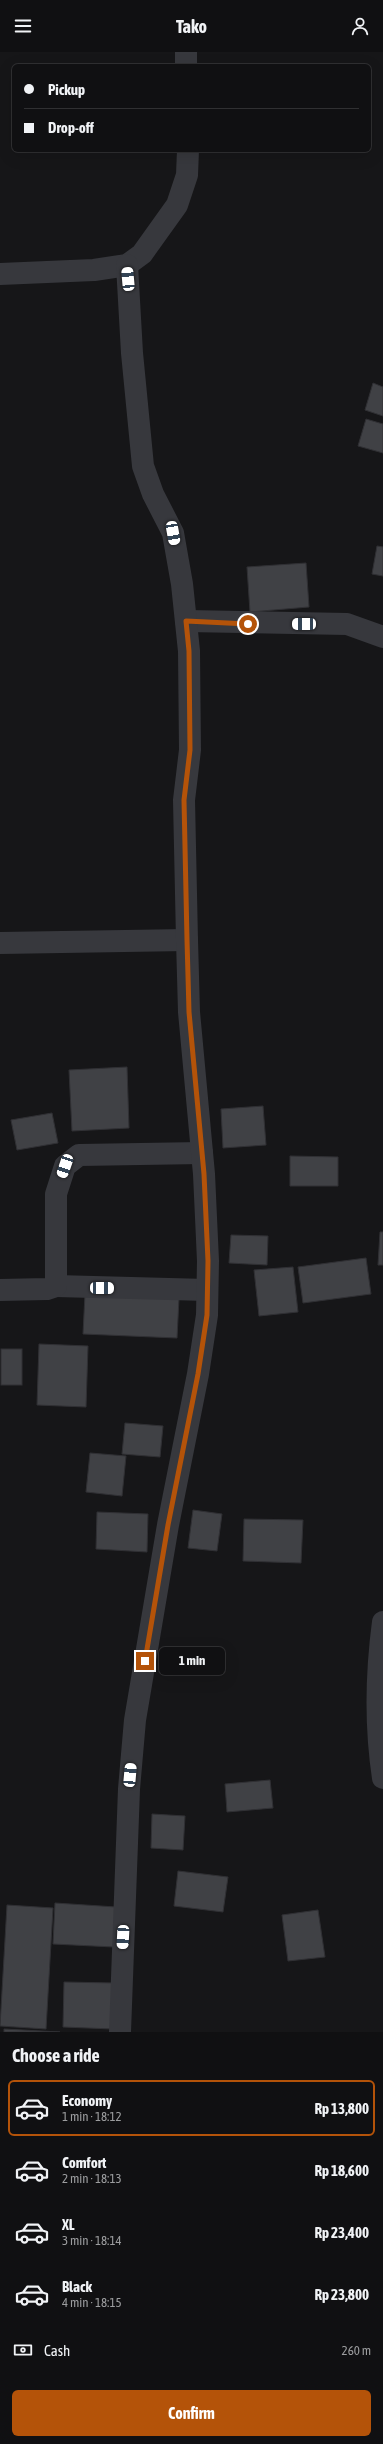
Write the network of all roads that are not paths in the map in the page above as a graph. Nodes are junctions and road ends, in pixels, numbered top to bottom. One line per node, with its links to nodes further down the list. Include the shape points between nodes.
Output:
1 (186, 52): 2 (street)
2 (186, 64)
3 (188, 152): 4 (street, via 187,175 177,205 142,254)
4 (127, 265): 5 (street, via 94,270); 6 (street, via 132,354 143,466 153,494 173,533)
5 (0, 274)
6 (186, 621): 7 (street, via 347,624); 8 (street, via 189,651 190,742 184,800)
7 (383, 637)
8 (187, 940): 9 (street); 10 (street, via 189,1012)
9 (0, 943)
10 (202, 1153): 11 (street, via 79,1155 65,1166 56,1194); 13 (street, via 208,1253)
11 (56, 1286): 12 (street, via 47,1289); 13 (street)
12 (0, 1290)
13 (207, 1290): 16 (street, via 207,1315 198,1374 168,1525 135,1720 129,1789)
14 (383, 1622): 15 (street, via 376,1702 377,1739)
15 (383, 1778)
16 (120, 2032)

